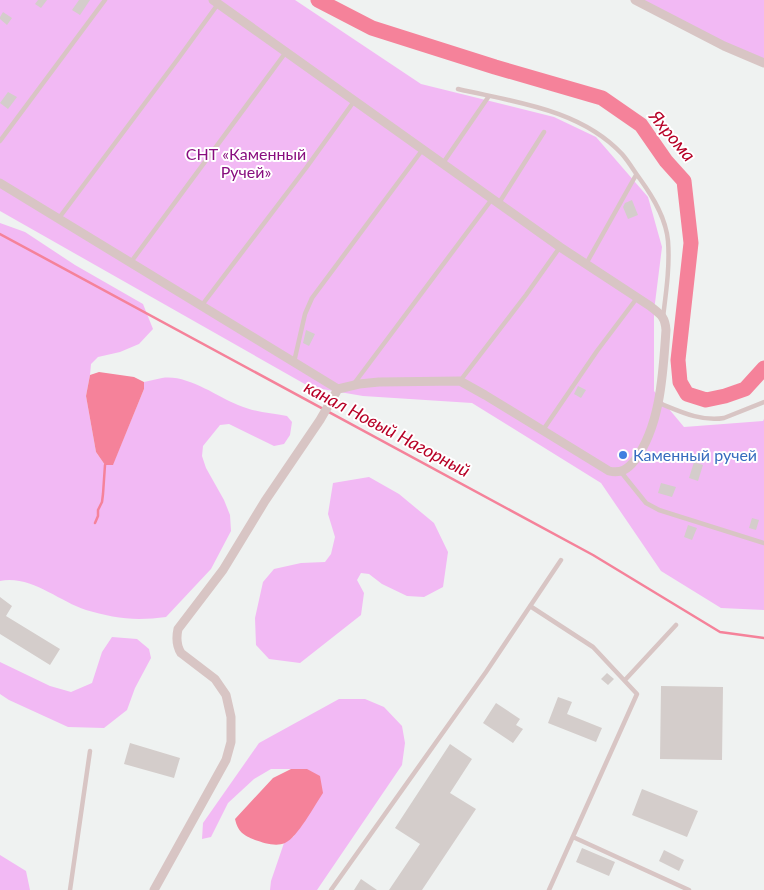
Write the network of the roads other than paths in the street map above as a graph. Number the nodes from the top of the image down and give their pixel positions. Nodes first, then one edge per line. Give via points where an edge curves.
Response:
1 (105, 0) edge
2 (636, 0) edge
3 (215, 2) edge
4 (286, 52) junction
5 (764, 63) edge
6 (458, 89) dead end
7 (488, 96) junction
8 (355, 100) junction
9 (544, 132) dead end
10 (0, 142) edge
11 (424, 149) junction
12 (442, 163) junction
13 (636, 175) junction
14 (0, 183) edge
15 (495, 201) junction
16 (59, 218) junction
17 (560, 247) junction
18 (131, 262) junction
19 (586, 264) junction
20 (637, 298) junction
21 (202, 306) junction
22 (663, 317) junction
23 (294, 362) junction
24 (460, 381) junction
25 (352, 386) junction
26 (338, 389) junction
27 (764, 402) edge
28 (658, 403) junction
29 (543, 430) junction
30 (621, 472) junction
31 (764, 543) edge
32 (561, 560) dead end
33 (530, 606) junction
34 (676, 625) dead end
35 (625, 680) junction
36 (90, 751) dead end
37 (572, 837) junction
38 (70, 890) edge
39 (154, 890) edge
40 (331, 890) edge
41 (549, 890) edge
42 (689, 890) edge

1 - 10 lane
2 - 5 street
3 - 4 street
3 - 16 lane via 178,59
4 - 8 street
4 - 18 lane
6 - 7 lane
7 - 12 lane
7 - 13 lane via 575,120 623,155
8 - 11 street
8 - 21 lane
9 - 15 lane
11 - 12 street
11 - 23 lane via 312,298
12 - 15 street
13 - 19 lane
13 - 22 lane via 651,195 666,226 668,255
14 - 16 street
15 - 17 street
15 - 25 lane
16 - 18 street
17 - 19 street
17 - 24 lane
18 - 21 street
19 - 20 street
20 - 22 street
20 - 29 lane
21 - 23 street
22 - 28 street via 666,330
23 - 26 street
24 - 25 street via 379,382
24 - 29 street
25 - 26 street
26 - 39 street via 223,570 178,630 176,637 181,653 215,679 226,695 232,742 226,760
27 - 28 lane via 719,419 697,417
28 - 30 street via 642,450
29 - 30 street via 609,471
30 - 31 lane via 646,503 659,510
32 - 33 lane
33 - 35 lane via 593,647
33 - 40 lane
34 - 35 lane
35 - 37 lane via 637,694
36 - 38 lane
37 - 41 lane
37 - 42 lane

